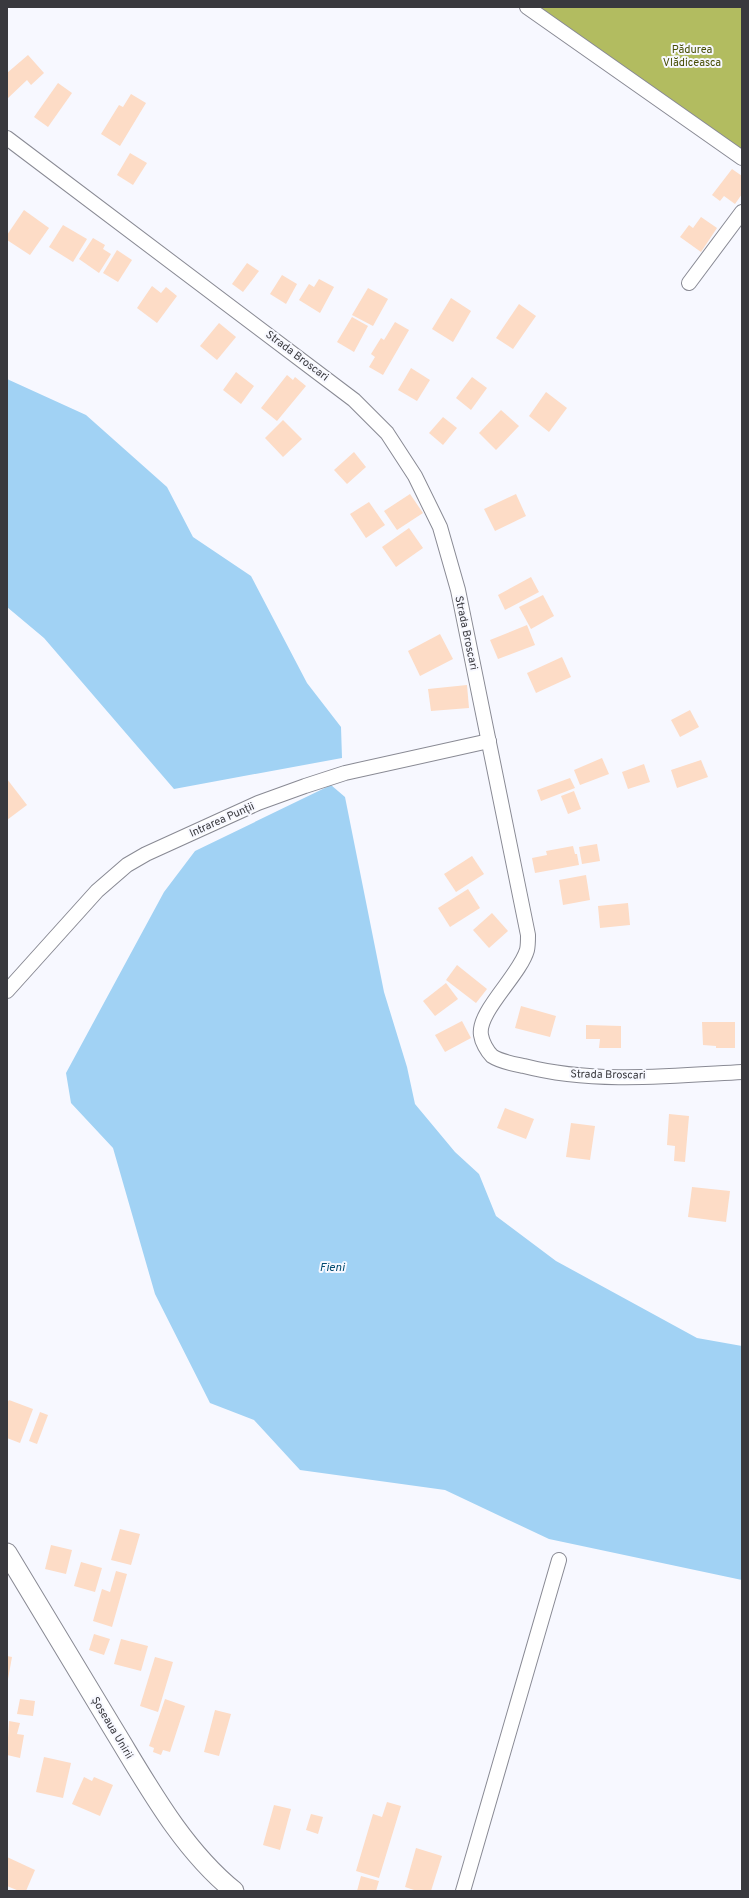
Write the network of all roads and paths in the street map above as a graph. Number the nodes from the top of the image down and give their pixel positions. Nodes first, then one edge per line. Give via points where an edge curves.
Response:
1 (527, 7) edge
2 (7, 138) edge
3 (742, 158) edge
4 (742, 212) edge
5 (689, 283) dead end
6 (489, 741) junction
7 (7, 990) edge
8 (742, 1072) edge
9 (7, 1552) edge
10 (559, 1560) dead end
11 (234, 1891) edge
12 (463, 1891) edge

1 - 3 street
2 - 6 street, Strada Broscari via 322,375 354,400 387,433 415,476 440,527 458,590
4 - 5 street
6 - 7 street, Intrarea Punții via 345,773 305,786 146,854 127,865 97,891
6 - 8 street, Strada Broscari via 528,935 527,951 519,967 491,1006 483,1022 480,1034 484,1045 492,1055 506,1062 574,1076 676,1076
9 - 11 main road, Șoseaua Unirii via 147,1786 199,1857
10 - 12 street

